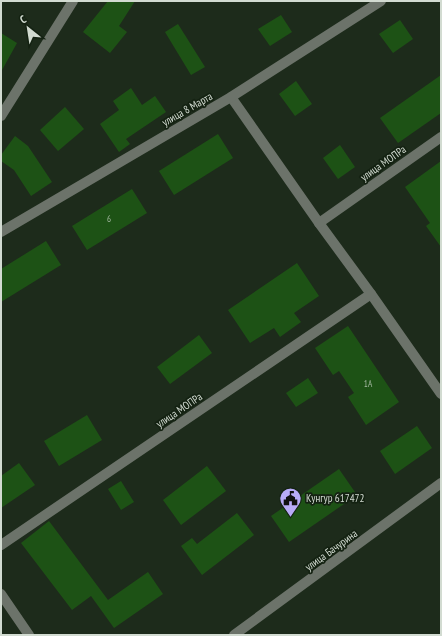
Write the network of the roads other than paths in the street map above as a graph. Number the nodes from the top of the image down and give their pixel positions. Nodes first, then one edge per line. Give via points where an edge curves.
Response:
1 (73, 1) edge
2 (381, 1) edge
3 (231, 97) junction
4 (1, 116) edge
5 (441, 137) edge
6 (319, 223) junction
7 (1, 232) edge
8 (371, 294) junction
9 (441, 394) edge
10 (441, 484) edge
11 (1, 546) edge
12 (1, 594) edge
13 (29, 635) edge
14 (234, 635) edge

1 - 4 street
2 - 3 street, улица 8 Марта
3 - 6 street
3 - 7 street, улица 8 Марта
5 - 6 street, улица МОПРа
6 - 8 street
8 - 9 street
8 - 11 street, улица МОПРа
10 - 14 street, улица Бачурина
12 - 13 street

